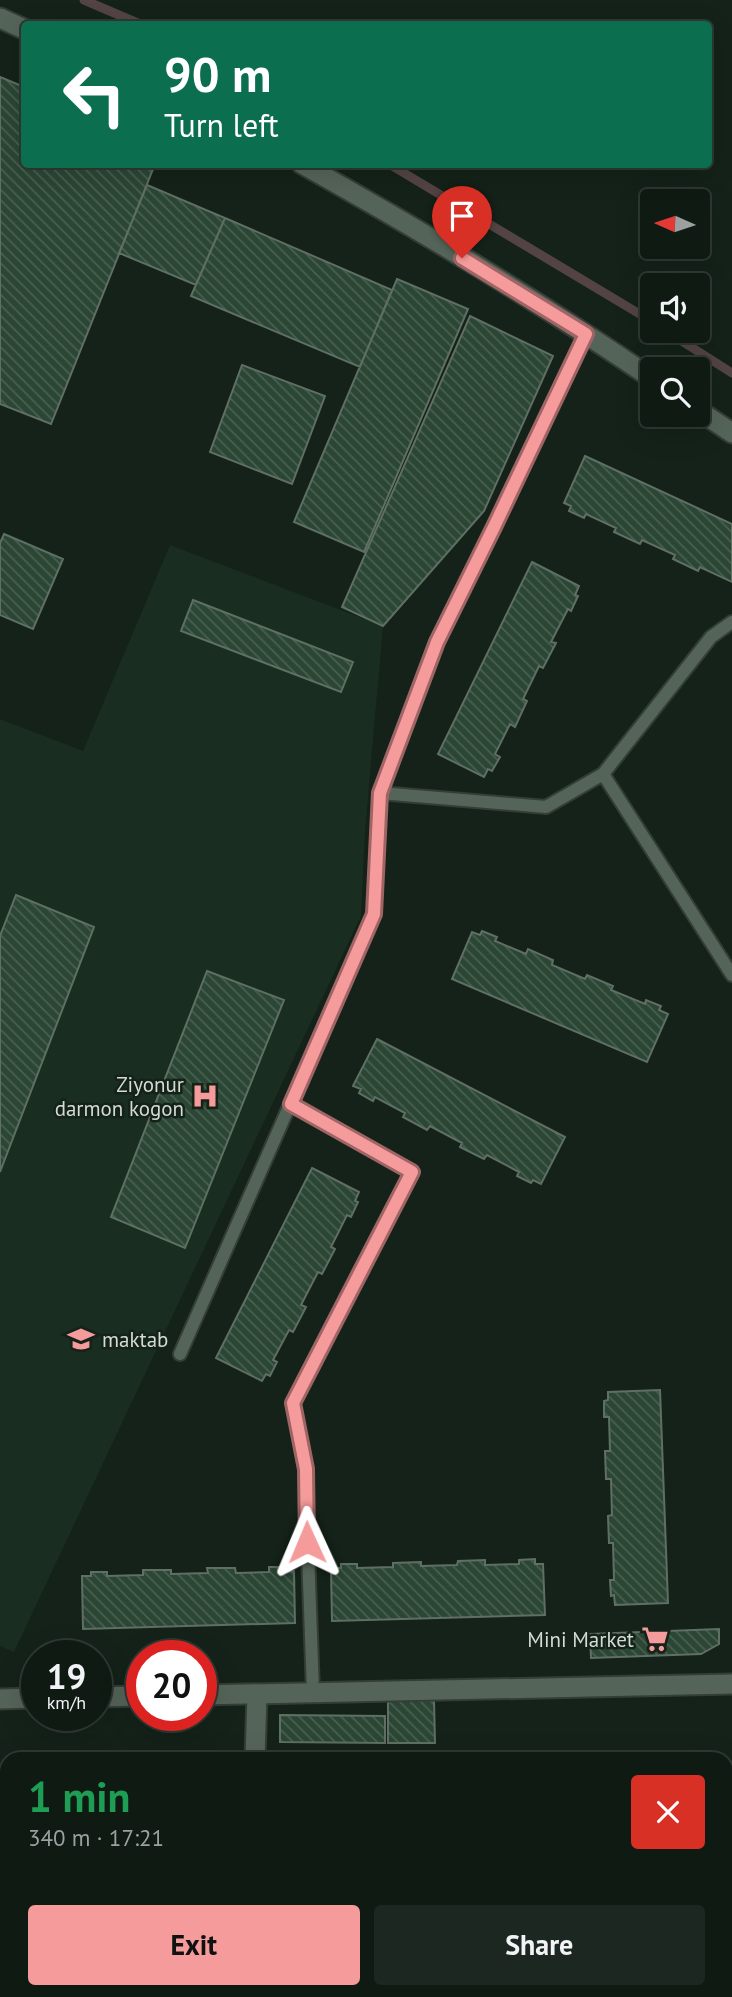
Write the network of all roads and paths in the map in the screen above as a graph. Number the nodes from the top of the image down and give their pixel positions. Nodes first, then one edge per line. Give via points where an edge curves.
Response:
1 (0, 18) edge
2 (21, 28) edge
3 (309, 168) edge
4 (586, 334) junction
5 (640, 370) edge
6 (710, 418) edge
7 (732, 433) edge
8 (732, 622) edge
9 (603, 775) junction
10 (380, 793) junction
11 (732, 975) edge
12 (291, 1104) junction
13 (180, 1354) dead end
14 (732, 1684) edge
15 (313, 1692) junction
16 (257, 1694) junction
17 (217, 1695) edge
18 (21, 1698) edge
19 (0, 1699) edge
20 (255, 1752) edge

1 - 2 street
3 - 4 street
4 - 5 street
4 - 10 lane via 437,642
6 - 7 street
8 - 9 lane via 711,637
9 - 10 lane via 546,807
9 - 11 lane
10 - 12 lane via 374,914
12 - 13 lane
12 - 15 lane via 412,1172 293,1403 306,1469
14 - 15 street
15 - 16 street
16 - 17 street
16 - 20 street
18 - 19 street

